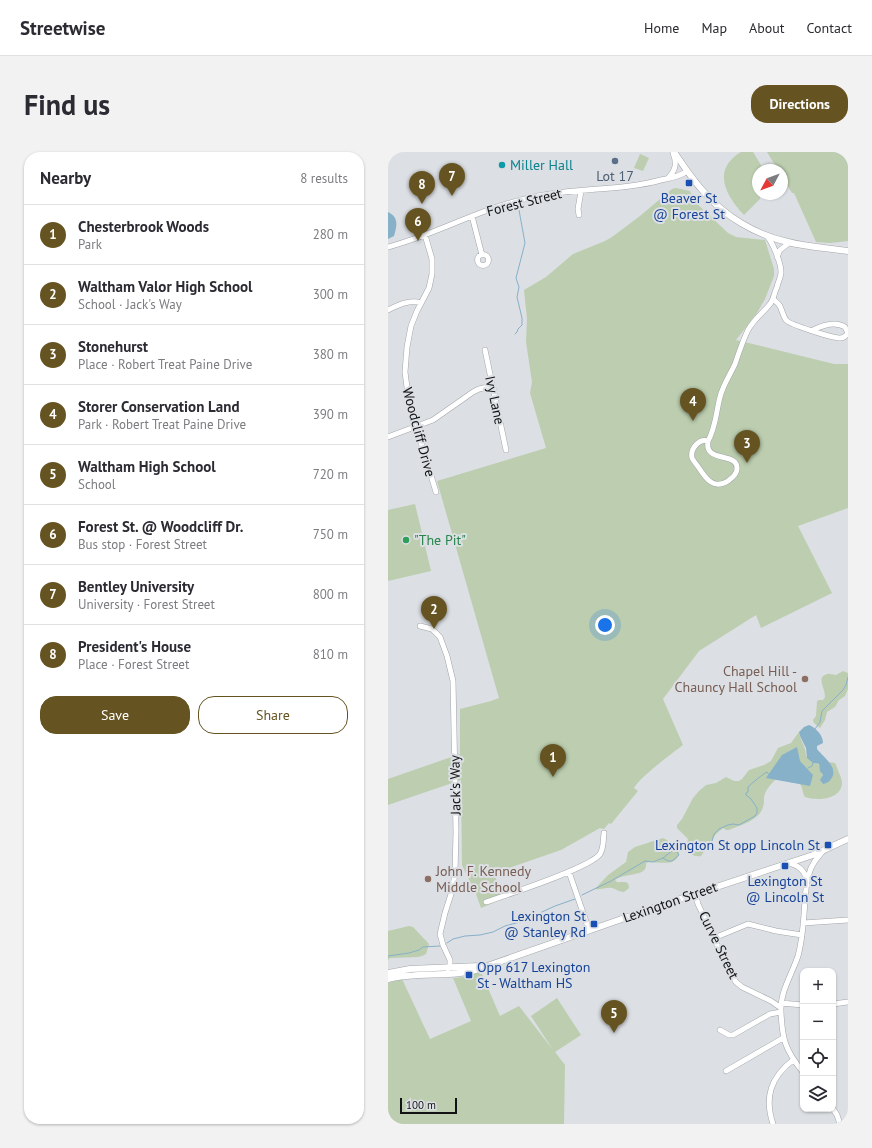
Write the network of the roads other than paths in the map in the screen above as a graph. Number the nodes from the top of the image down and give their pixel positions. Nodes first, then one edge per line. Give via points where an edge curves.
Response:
1 (673, 152) edge
2 (687, 171) junction
3 (667, 179) junction
4 (581, 191) junction
5 (579, 215) dead end
6 (472, 216) junction
7 (425, 235) junction
8 (767, 236) junction
9 (789, 243) junction
10 (388, 247) edge
11 (848, 251) edge
12 (482, 255) dead end
13 (777, 257) junction
14 (773, 299) junction
15 (421, 303) junction
16 (388, 310) edge
17 (813, 330) junction
18 (484, 350) dead end
19 (492, 386) junction
20 (416, 427) junction
21 (388, 437) edge
22 (708, 441) junction
23 (506, 450) dead end
24 (436, 492) dead end
25 (420, 626) dead end
26 (604, 833) dead end
27 (848, 839) edge
28 (824, 850) junction
29 (788, 863) junction
30 (569, 872) junction
31 (807, 879) junction
32 (695, 893) junction
33 (486, 902) dead end
34 (848, 920) edge
35 (803, 924) junction
36 (590, 930) junction
37 (802, 935) junction
38 (714, 938) junction
39 (448, 956) junction
40 (491, 964) junction
41 (458, 968) junction
42 (447, 971) junction
43 (388, 973) edge
44 (388, 979) edge
45 (782, 997) junction
46 (771, 1001) junction
47 (848, 1002) edge
48 (836, 1004) edge
49 (800, 1005) edge
50 (781, 1008) junction
51 (720, 1030) dead end
52 (783, 1038) junction
53 (793, 1060) junction
54 (800, 1068) edge
55 (726, 1071) dead end
56 (835, 1112) edge
57 (773, 1124) edge
58 (840, 1124) edge

1 - 2 main road
1 - 3 street via 675,168
2 - 3 street, Forest Street
2 - 8 main road via 714,203 736,220
3 - 4 street, Forest Street via 638,186
4 - 5 street
4 - 6 street, Forest Street via 538,196
6 - 7 street, Forest Street
6 - 12 street
7 - 10 street, Forest Street
7 - 15 street, Woodcliff Drive via 431,255 432,271 429,288
8 - 9 main road
8 - 13 street
9 - 11 main road
9 - 13 street via 780,250
13 - 14 street via 781,272
14 - 17 street via 780,306 787,321
14 - 22 street via 748,329 722,389 714,427
15 - 16 street via 408,303
15 - 20 street, Woodcliff Drive via 409,334 405,364 407,393
17 - 17 street via 838,324 845,327 848,333 840,338
18 - 19 street, Ivy Lane
19 - 20 street via 473,392 439,416
19 - 23 street, Ivy Lane
20 - 21 street
20 - 24 street, Woodcliff Drive
22 - 22 street via 700,440 697,443 692,458 707,480 721,484 727,482 737,471 736,464 728,458 713,455 708,448
25 - 39 street, Jack's Way via 432,629 440,637 453,681 455,874 440,934
26 - 30 street via 603,849 599,856
27 - 28 main road, Lexington Street
28 - 29 main road, Lexington Street
28 - 31 street
29 - 31 street via 798,866
29 - 32 main road, Lexington Street
30 - 33 street
30 - 36 street
31 - 35 street
32 - 36 main road, Lexington Street
32 - 38 street, Curve Street
34 - 35 street
35 - 37 street
36 - 40 main road, Lexington Street
37 - 38 street via 748,924
37 - 45 street via 798,956
38 - 46 street, Curve Street via 736,982
39 - 41 street, Jack's Way
39 - 42 street, Jack's Way via 450,965
40 - 41 main road, Lexington Street
40 - 42 main road, Lexington Street via 464,973
41 - 42 main road, Lexington Street
42 - 43 main road, Lexington Street via 410,969
42 - 44 main road, Lexington Street
45 - 46 street
45 - 50 street
46 - 50 street, Curve Street
47 - 48 street
49 - 50 street
50 - 51 street via 733,1035
50 - 52 street
52 - 53 street
52 - 55 street
53 - 54 street
53 - 57 street via 774,1080 769,1106
56 - 58 street

